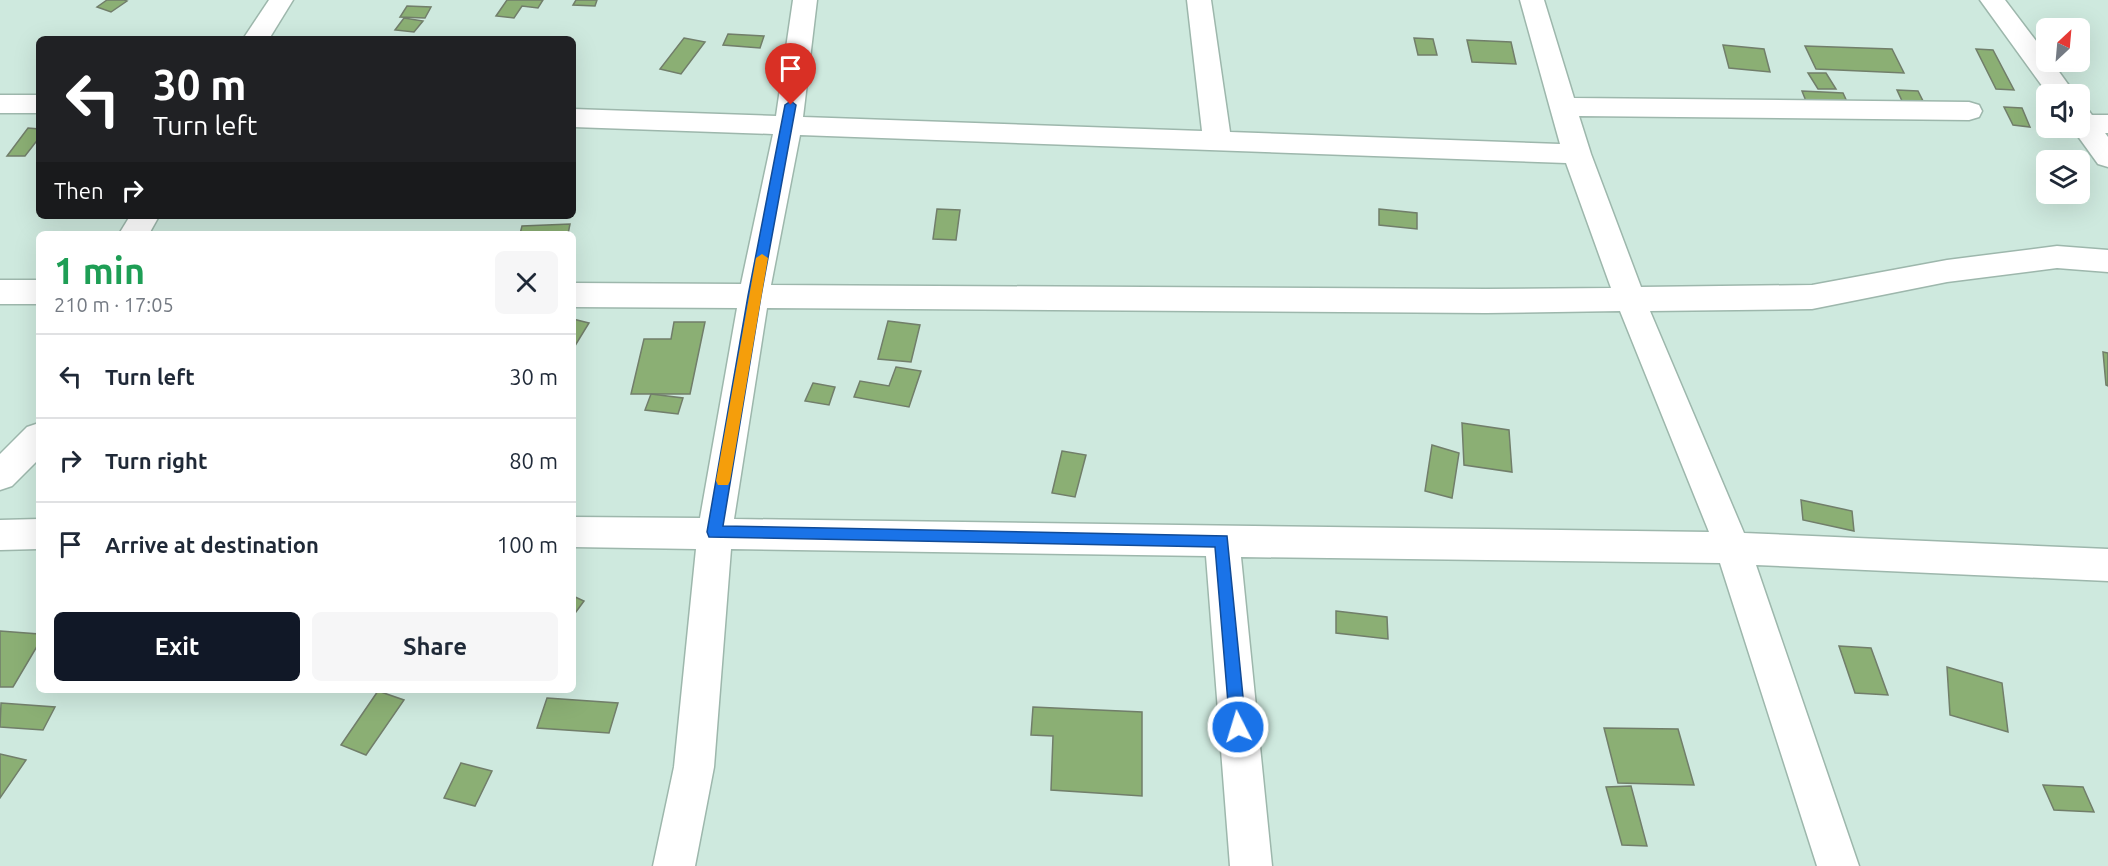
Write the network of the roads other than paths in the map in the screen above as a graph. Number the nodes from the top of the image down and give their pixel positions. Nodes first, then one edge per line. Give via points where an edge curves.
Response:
1 (280, 0) edge
2 (805, 0) edge
3 (1199, 0) edge
4 (1532, 0) edge
5 (1992, 0) edge
6 (258, 36) edge
7 (2055, 84) edge
8 (0, 104) edge
9 (36, 104) edge
10 (1564, 107) junction
11 (1969, 111) dead end
12 (576, 118) edge
13 (2090, 122) edge
14 (788, 126) junction
15 (1217, 141) junction
16 (1577, 154) junction
17 (2108, 157) edge
18 (2108, 261) edge
19 (0, 292) edge
20 (36, 292) edge
21 (576, 295) edge
22 (754, 296) junction
23 (1630, 299) junction
24 (36, 440) edge
25 (0, 476) edge
26 (576, 532) edge
27 (714, 532) junction
28 (36, 534) edge
29 (0, 535) edge
30 (1222, 541) junction
31 (1733, 548) junction
32 (2108, 564) edge
33 (674, 866) edge
34 (1251, 866) edge
35 (1838, 866) edge

1 - 6 street
2 - 14 street
3 - 15 street
4 - 10 street
5 - 7 street
8 - 9 street
10 - 11 street
10 - 16 street
12 - 14 street
13 - 17 street
14 - 15 street
14 - 22 street
15 - 16 street
16 - 23 street
18 - 23 street via 2057,257 1947,271 1812,297
19 - 20 street
21 - 22 street
22 - 23 street
22 - 27 street
23 - 31 street
24 - 25 street
26 - 27 street
27 - 30 street
27 - 33 street via 694,767
28 - 29 street
30 - 31 street
30 - 34 street
31 - 32 street
31 - 35 street

